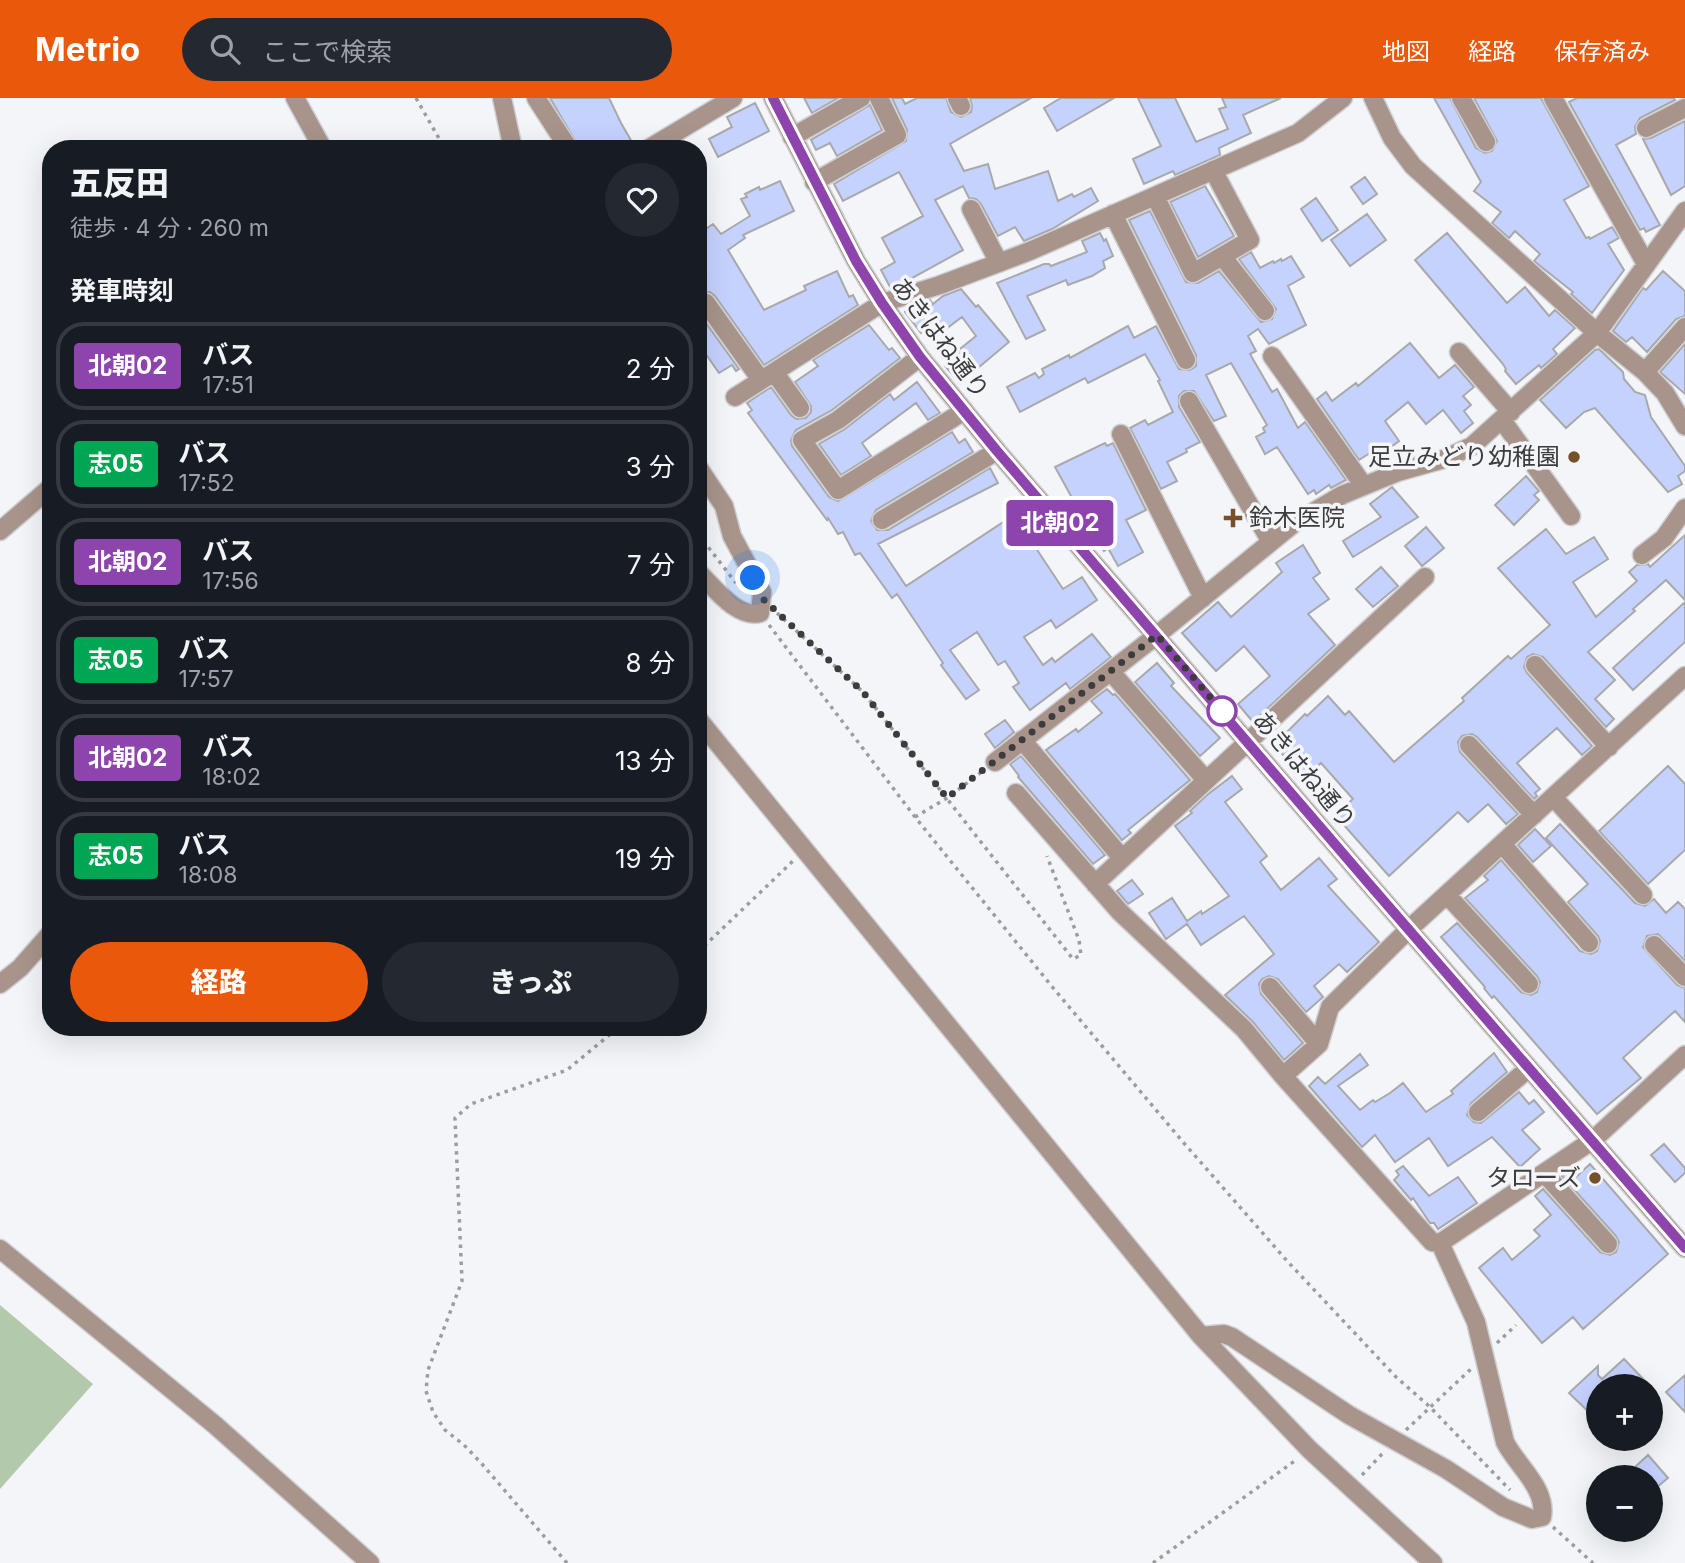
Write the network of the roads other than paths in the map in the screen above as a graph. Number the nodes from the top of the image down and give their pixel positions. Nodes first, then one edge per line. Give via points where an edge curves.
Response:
1 (295, 98) edge
2 (502, 98) edge
3 (536, 98) edge
4 (733, 98) edge
5 (773, 98) edge
6 (861, 98) edge
7 (879, 98) edge
8 (1343, 98) edge
9 (1373, 98) edge
10 (1461, 98) edge
11 (1553, 98) edge
12 (1685, 108) edge
13 (1646, 128) dead end
14 (792, 136) junction
15 (318, 140) edge
16 (511, 140) edge
17 (563, 140) edge
18 (663, 140) edge
19 (1486, 142) dead end
20 (1213, 170) junction
21 (814, 182) junction
22 (1155, 196) junction
23 (971, 209) dead end
24 (1685, 211) edge
25 (1113, 214) junction
26 (1679, 235) edge
27 (1222, 256) junction
28 (999, 263) junction
29 (1646, 264) junction
30 (882, 303) junction
31 (707, 304) edge
32 (1265, 311) dead end
33 (1685, 327) edge
34 (1597, 333) junction
35 (1459, 352) dead end
36 (1272, 356) dead end
37 (920, 357) junction
38 (1186, 360) dead end
39 (1645, 372) junction
40 (767, 376) junction
41 (735, 397) dead end
42 (1189, 401) dead end
43 (800, 408) dead end
44 (964, 411) junction
45 (1506, 416) junction
46 (1684, 423) edge
47 (1121, 434) dead end
48 (997, 451) junction
49 (707, 480) edge
50 (1364, 486) junction
51 (42, 495) edge
52 (1685, 508) edge
53 (1571, 516) dead end
54 (881, 520) dead end
55 (0, 531) edge
56 (1271, 542) junction
57 (1642, 555) dead end
58 (1425, 577) dead end
59 (707, 580) edge
60 (1203, 598) junction
61 (1157, 635) junction
62 (1535, 665) dead end
63 (1111, 672) junction
64 (1685, 676) edge
65 (707, 730) edge
66 (1022, 740) junction
67 (1247, 740) junction
68 (1469, 745) dead end
69 (1609, 747) junction
70 (995, 762) road end
71 (1205, 779) junction
72 (1016, 793) dead end
73 (1553, 797) junction
74 (1534, 815) junction
75 (1502, 844) junction
76 (1122, 858) junction
77 (1094, 884) junction
78 (1447, 895) junction
79 (1643, 895) dead end
80 (1409, 929) junction
81 (42, 943) edge
82 (1589, 943) dead end
83 (1654, 945) dead end
84 (1685, 977) edge
85 (0, 984) edge
86 (1529, 984) dead end
87 (1270, 986) dead end
88 (1319, 1044) junction
89 (1685, 1055) edge
90 (1529, 1068) junction
91 (1283, 1076) junction
92 (1478, 1112) dead end
93 (1593, 1140) junction
94 (1544, 1173) junction
95 (1440, 1243) junction
96 (1608, 1244) dead end
97 (1685, 1248) edge
98 (0, 1249) edge
99 (1200, 1336) junction
100 (370, 1563) edge
101 (1433, 1563) edge

1 - 15 street
2 - 16 street
3 - 17 street
4 - 18 street
5 - 14 street, あきはね通り
6 - 14 street
7 - 21 street via 897,135
8 - 20 street via 1298,133
9 - 34 street via 1412,166
10 - 19 street
11 - 29 street
12 - 13 street
14 - 21 street, あきはね通り
20 - 22 street
20 - 27 street via 1251,240
21 - 30 street, あきはね通り
22 - 25 street
22 - 27 street via 1193,273
23 - 28 street
24 - 26 street
25 - 28 street
25 - 38 street
26 - 29 street
27 - 32 street
28 - 30 street
29 - 34 street
30 - 37 street, あきはね通り
30 - 40 street
31 - 40 street
33 - 39 street
34 - 39 street
34 - 45 street
35 - 45 street
36 - 50 street
37 - 44 street, あきはね通り
37 - 44 street via 838,420 802,440 838,490
39 - 46 street
40 - 41 street
40 - 43 street
42 - 56 street
44 - 48 street, あきはね通り
45 - 50 street via 1459,453
45 - 53 street
47 - 60 street
48 - 54 street
48 - 61 street, あきはね通り
49 - 59 street via 724,506 732,536 762,592 762,606 752,615 739,610
50 - 56 street via 1293,524
51 - 55 street
52 - 57 street via 1664,538
56 - 60 street
58 - 67 street
60 - 61 street
61 - 63 street
61 - 67 street, あきはね通り
62 - 69 street
63 - 66 street
63 - 71 street
64 - 69 street
65 - 99 street
66 - 70 street
66 - 76 street
67 - 71 street
67 - 80 street, あきはね通り
68 - 74 street
69 - 73 street
71 - 76 street
72 - 77 street
73 - 74 street
73 - 79 street
74 - 75 street
75 - 78 street
75 - 82 street
76 - 77 street
77 - 91 street via 1244,1029
78 - 80 street
78 - 86 street
80 - 88 street via 1329,1007
80 - 90 street, あきはね通り
81 - 85 street
83 - 84 street
87 - 88 street
88 - 91 street
89 - 93 street
90 - 92 street
90 - 93 street, あきはね通り
91 - 95 street via 1432,1242
93 - 94 street
93 - 97 street, あきはね通り
94 - 95 street
94 - 96 street
95 - 99 street via 1476,1322 1505,1441 1540,1494 1542,1517 1518,1515 1349,1415 1232,1337
98 - 100 street via 215,1425
99 - 101 street via 1310,1450

